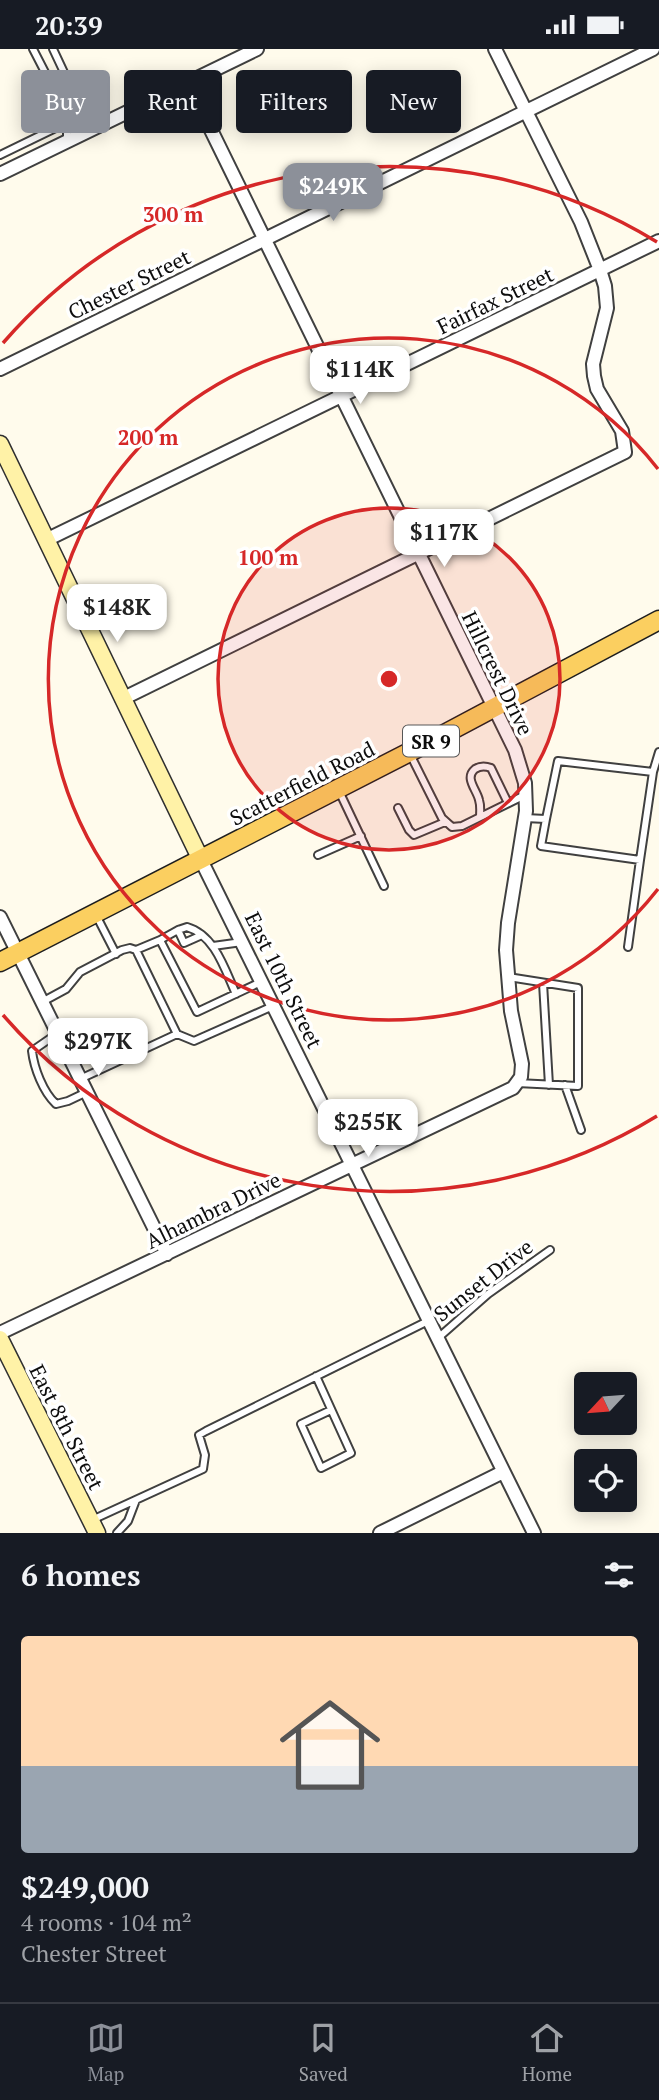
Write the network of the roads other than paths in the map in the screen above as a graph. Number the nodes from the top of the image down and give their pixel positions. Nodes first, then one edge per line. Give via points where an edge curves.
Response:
1 (33, 49) edge
2 (52, 49) edge
3 (257, 49) edge
4 (495, 49) edge
5 (653, 49) edge
6 (44, 70) edge
7 (62, 70) edge
8 (214, 70) edge
9 (526, 110) junction
10 (45, 133) edge
11 (67, 133) edge
12 (83, 133) edge
13 (213, 133) edge
14 (67, 141) junction
15 (0, 155) edge
16 (0, 174) edge
17 (264, 238) junction
18 (659, 241) edge
19 (600, 270) junction
20 (0, 369) edge
21 (341, 396) junction
22 (0, 445) edge
23 (46, 540) junction
24 (418, 554) junction
25 (659, 620) edge
26 (122, 698) junction
27 (494, 708) junction
28 (659, 752) edge
29 (410, 753) junction
30 (653, 772) junction
31 (339, 789) junction
32 (526, 795) junction
33 (508, 803) junction
34 (398, 808) dead end
35 (480, 817) junction
36 (526, 818) junction
37 (546, 819) junction
38 (445, 822) junction
39 (361, 836) junction
40 (318, 855) dead end
41 (201, 860) junction
42 (640, 860) junction
43 (384, 885) dead end
44 (96, 914) junction
45 (0, 917) edge
46 (178, 930) junction
47 (202, 935) junction
48 (160, 940) junction
49 (242, 942) junction
50 (214, 946) junction
51 (628, 947) dead end
52 (136, 950) junction
53 (18, 954) junction
54 (116, 954) junction
55 (0, 963) edge
56 (508, 977) junction
57 (261, 982) junction
58 (542, 983) junction
59 (236, 994) junction
60 (42, 1002) junction
61 (273, 1006) junction
62 (58, 1033) junction
63 (177, 1034) junction
64 (80, 1079) junction
65 (517, 1083) junction
66 (549, 1085) junction
67 (565, 1086) junction
68 (87, 1092) junction
69 (582, 1130) dead end
70 (352, 1164) junction
71 (550, 1251) dead end
72 (167, 1254) junction
73 (430, 1320) junction
74 (0, 1333) edge
75 (438, 1338) junction
76 (0, 1339) edge
77 (316, 1376) junction
78 (331, 1409) junction
79 (503, 1472) junction
80 (136, 1500) junction
81 (93, 1527) edge
82 (117, 1533) edge
83 (380, 1533) edge
84 (534, 1533) edge

1 - 6 lane
2 - 7 lane
3 - 8 street
4 - 9 street
5 - 9 street, Chester Street
9 - 17 street, Chester Street
9 - 19 street
10 - 15 lane
11 - 14 lane
12 - 14 street
13 - 17 street, Hillcrest Drive
14 - 16 street
17 - 20 street, Chester Street
17 - 21 street, Hillcrest Drive
18 - 19 street, Fairfax Street
19 - 21 street, Fairfax Street
19 - 24 street via 607,308 594,376 622,431 625,452
21 - 23 street, Fairfax Street
21 - 24 street, Hillcrest Drive
22 - 23 street, East 10th Street
23 - 26 street, East 10th Street
24 - 26 street
24 - 27 street, Hillcrest Drive
25 - 27 main road, Scatterfield Road / SR 9
26 - 41 street, East 10th Street
27 - 29 main road, Scatterfield Road / SR 9
27 - 32 street, Hillcrest Drive via 522,767
28 - 30 lane
29 - 31 main road, Scatterfield Road / SR 9
29 - 38 lane
30 - 37 lane via 558,761
30 - 42 lane
31 - 39 lane
31 - 41 main road, Scatterfield Road / SR 9
32 - 33 lane
32 - 36 street, Hillcrest Drive
33 - 35 lane
33 - 35 lane via 491,768 476,769 471,779
34 - 38 lane via 414,835
35 - 38 lane via 457,828
36 - 37 lane
36 - 56 street, Hillcrest Drive via 508,923
37 - 42 lane via 541,846
39 - 40 lane
39 - 43 lane
41 - 44 main road, Scatterfield Road / SR 9
41 - 49 street, East 10th Street
42 - 51 lane
44 - 53 main road, Scatterfield Road / SR 9
44 - 54 lane
45 - 53 street
46 - 47 lane via 187,927
46 - 47 lane via 184,943
46 - 48 lane
47 - 50 lane
48 - 52 lane
48 - 59 lane via 197,1012
49 - 50 lane
49 - 57 street, East 10th Street
50 - 59 lane
52 - 54 lane
52 - 63 lane
53 - 55 main road, Scatterfield Road / SR 9
53 - 60 street
54 - 60 lane via 80,972 66,989
56 - 58 lane
56 - 65 street, Hillcrest Drive via 522,1064
57 - 59 lane
57 - 61 street, East 10th Street
58 - 66 lane
58 - 67 lane via 578,988 578,1086
60 - 62 street
61 - 63 lane via 194,1041
61 - 70 street, East 10th Street
62 - 64 street
62 - 68 lane via 32,1051 46,1091 56,1104
63 - 64 lane
64 - 68 street
65 - 66 lane
65 - 70 street, Alhambra Drive
66 - 67 lane
67 - 69 lane
68 - 72 street
70 - 72 street, Alhambra Drive
70 - 73 street, East 10th Street
71 - 75 lane, Sunset Drive via 488,1293
72 - 74 street, Alhambra Drive
73 - 75 street, East 10th Street
73 - 77 lane
75 - 79 street, East 10th Street
76 - 81 street, East 8th Street
77 - 78 lane
77 - 80 lane via 200,1435 203,1469
78 - 78 lane via 351,1453 321,1468 301,1424
79 - 83 street
79 - 84 street, East 10th Street
80 - 81 lane
80 - 82 lane via 128,1521

